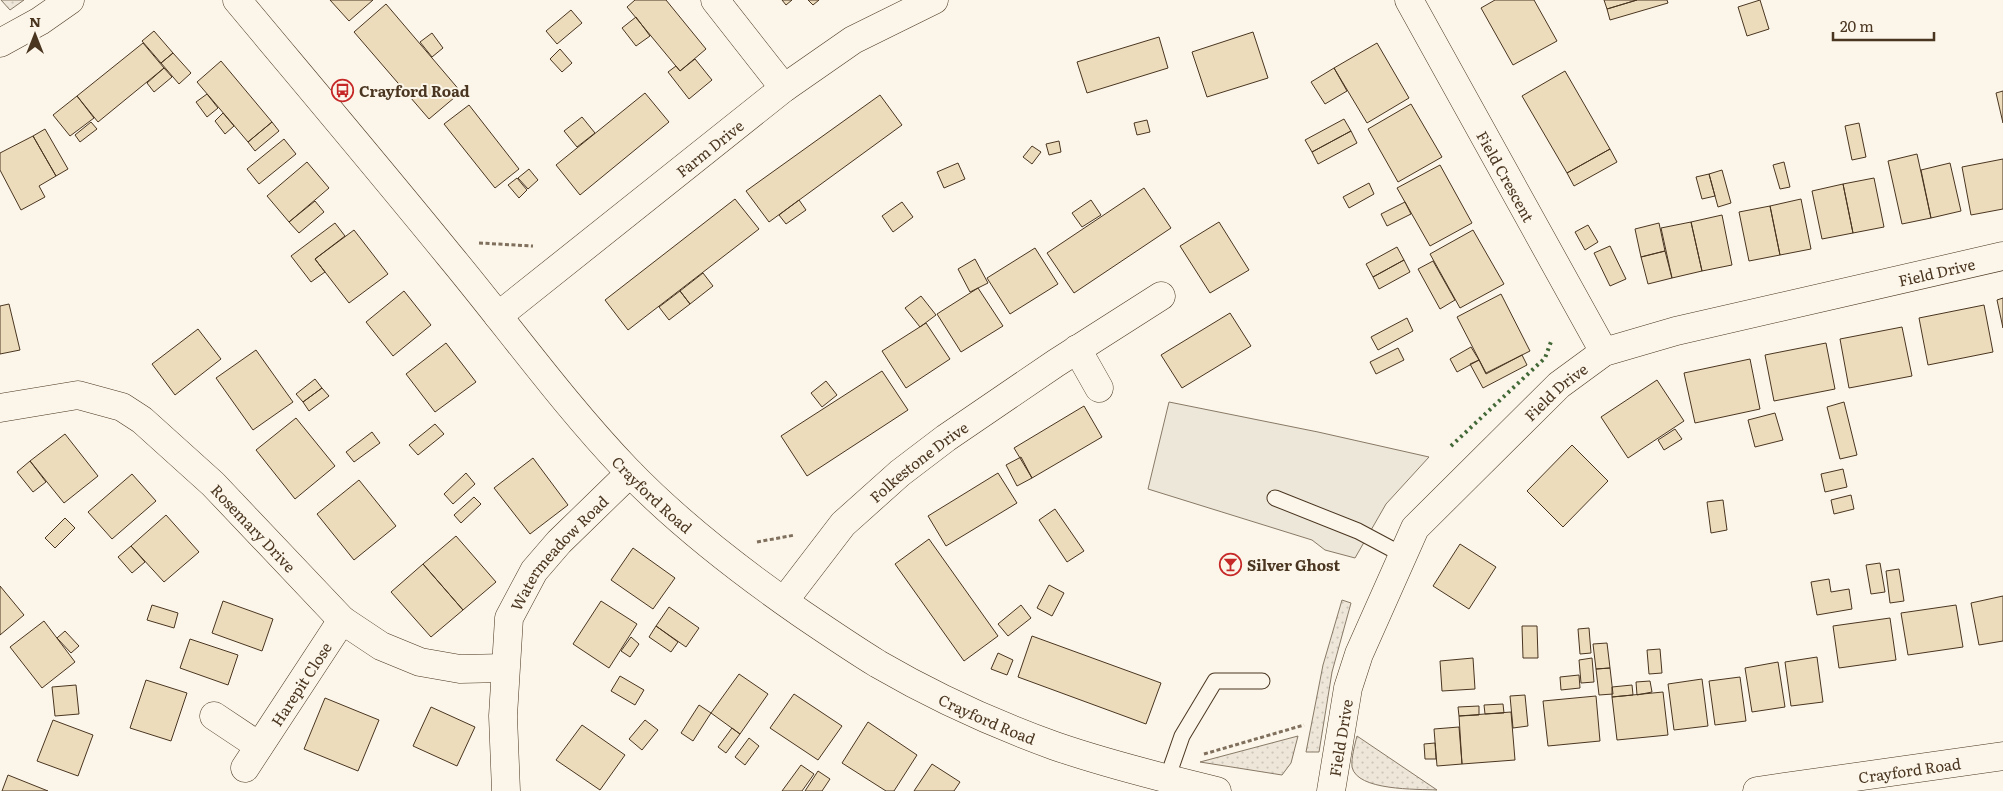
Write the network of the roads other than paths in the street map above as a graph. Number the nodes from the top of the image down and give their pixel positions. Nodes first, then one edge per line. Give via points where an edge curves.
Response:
1 (70, 0) edge
2 (237, 0) edge
3 (715, 0) edge
4 (934, 0) edge
5 (1409, 0) edge
6 (0, 43) edge
7 (784, 88) junction
8 (2003, 256) edge
9 (1160, 296) dead end
10 (498, 316) junction
11 (1077, 349) junction
12 (1604, 352) junction
13 (1100, 388) dead end
14 (0, 408) edge
15 (630, 472) junction
16 (1275, 498) dead end
17 (1403, 555) junction
18 (784, 601) junction
19 (342, 620) junction
20 (505, 668) junction
21 (1262, 681) dead end
22 (214, 716) dead end
23 (2003, 756) edge
24 (1167, 779) junction
25 (506, 791) edge
26 (1217, 791) edge
27 (1331, 791) edge
28 (1757, 791) edge

1 - 6 street
2 - 10 street, Crayford Road
3 - 7 street
4 - 7 street, Farm Drive via 853,40
5 - 12 street, Field Crescent
7 - 10 street, Farm Drive
8 - 12 street, Field Drive via 1676,331
9 - 11 street, Folkestone Drive
10 - 15 street, Crayford Road via 591,431
11 - 13 street
11 - 18 street, Folkestone Drive via 900,473 843,524
12 - 17 street, Field Drive via 1559,385 1415,528
14 - 19 street, Rosemary Drive via 78,396 122,407 142,420 213,484
15 - 18 street, Crayford Road via 695,533
15 - 20 street, Watermeadow Road via 558,542 534,571 509,618
16 - 17 lane via 1358,531
17 - 27 street, Field Drive via 1359,654 1348,688
18 - 24 street, Crayford Road via 879,664 971,711 1056,746
19 - 20 street, Rosemary Drive via 381,646 420,662 460,669
19 - 22 street, Harepit Close via 252,757
20 - 25 street, Watermeadow Road
21 - 24 lane via 1215,681 1182,736
23 - 28 street, Crayford Road
24 - 26 street, Crayford Road

